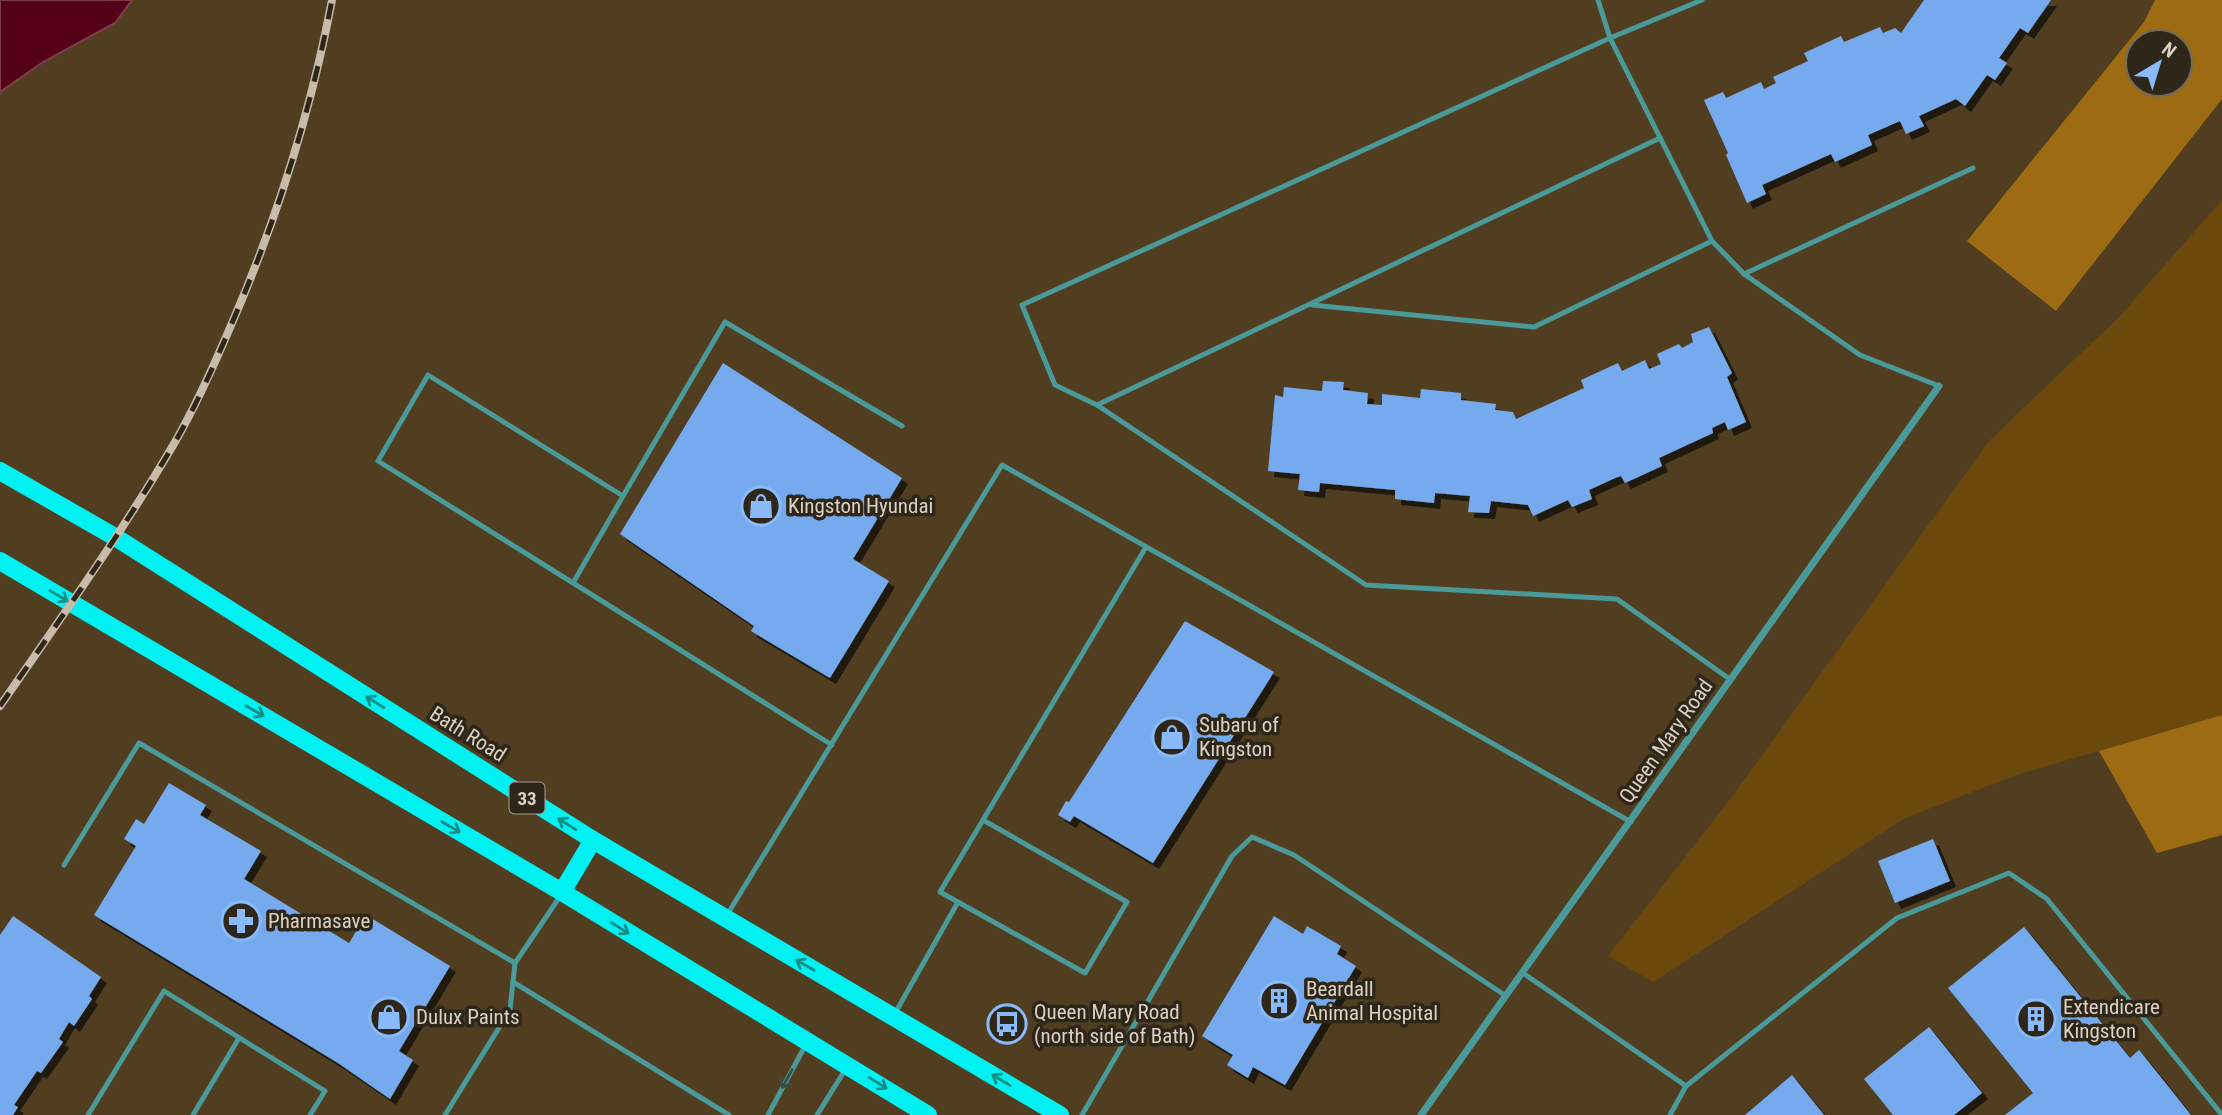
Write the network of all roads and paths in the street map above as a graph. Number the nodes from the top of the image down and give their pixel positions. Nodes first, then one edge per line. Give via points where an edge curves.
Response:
1 (1598, 0) edge
2 (1702, 0) edge
3 (1610, 38) junction
4 (1660, 138) junction
5 (1973, 168) dead end
6 (1712, 241) junction
7 (1744, 274) junction
8 (1309, 305) junction
9 (1939, 386) joint
10 (1097, 405) junction
11 (902, 426) dead end
12 (0, 471) edge
13 (623, 496) junction
14 (1146, 547) junction
15 (0, 561) edge
16 (573, 583) junction
17 (1731, 680) junction
18 (831, 745) junction
19 (983, 820) junction
20 (1631, 822) junction
21 (593, 841) junction
22 (64, 864) dead end
23 (562, 892) junction
24 (958, 902) junction
25 (725, 918) junction
26 (515, 963) junction
27 (1523, 973) junction
28 (513, 982) junction
29 (1507, 996) junction
30 (894, 1016) junction
31 (239, 1038) junction
32 (807, 1043) junction
33 (848, 1065) junction
34 (1686, 1086) junction
35 (88, 1115) edge
36 (193, 1115) edge
37 (310, 1115) edge
38 (445, 1115) edge
39 (729, 1115) edge
40 (768, 1115) edge
41 (817, 1115) edge
42 (928, 1115) edge
43 (1060, 1115) edge
44 (1082, 1115) edge
45 (1420, 1115) edge
46 (1670, 1115) edge
47 (2222, 1115) edge

1 - 3 lane
2 - 3 lane
3 - 4 lane
3 - 10 lane via 1022,305 1055,385
4 - 6 lane
4 - 8 lane
5 - 7 lane
6 - 7 lane
6 - 8 lane via 1534,327
7 - 9 lane via 1860,355
8 - 10 lane
9 - 17 street, Queen Mary Road
10 - 17 lane via 1366,585 1617,599
11 - 13 lane via 725,322
21 -> 12 main road, Bath Road / 33 via 115,537
13 - 16 lane
13 - 16 lane via 428,375 378,461
14 - 18 lane via 1003,465
14 - 19 lane
14 - 20 lane
15 -> 23 main road
16 - 18 lane
17 - 20 street, Queen Mary Road
18 - 25 lane
19 - 24 lane via 940,892
19 - 24 lane via 1126,901 1085,973
20 - 27 street, Queen Mary Road
21 - 23 main road
21 - 25 main road, Bath Road / 33
22 - 26 lane via 139,743
23 - 26 lane
23 -> 32 main road
24 - 30 lane
30 -> 25 main road, Bath Road / 33
26 - 28 lane
27 - 29 street, Queen Mary Road
27 - 34 lane
28 - 38 lane via 510,1010
28 - 39 lane
29 - 44 lane via 1294,855 1252,837 1232,856
29 - 45 street, Queen Mary Road
43 -> 30 main road, Bath Road / 33
31 - 35 lane via 164,990
31 - 36 lane
31 - 37 lane via 324,1091
32 - 33 main road
32 -> 40 lane
33 - 41 lane
33 -> 42 main road
34 - 46 lane
34 - 47 lane via 1897,918 2009,873 2047,899

